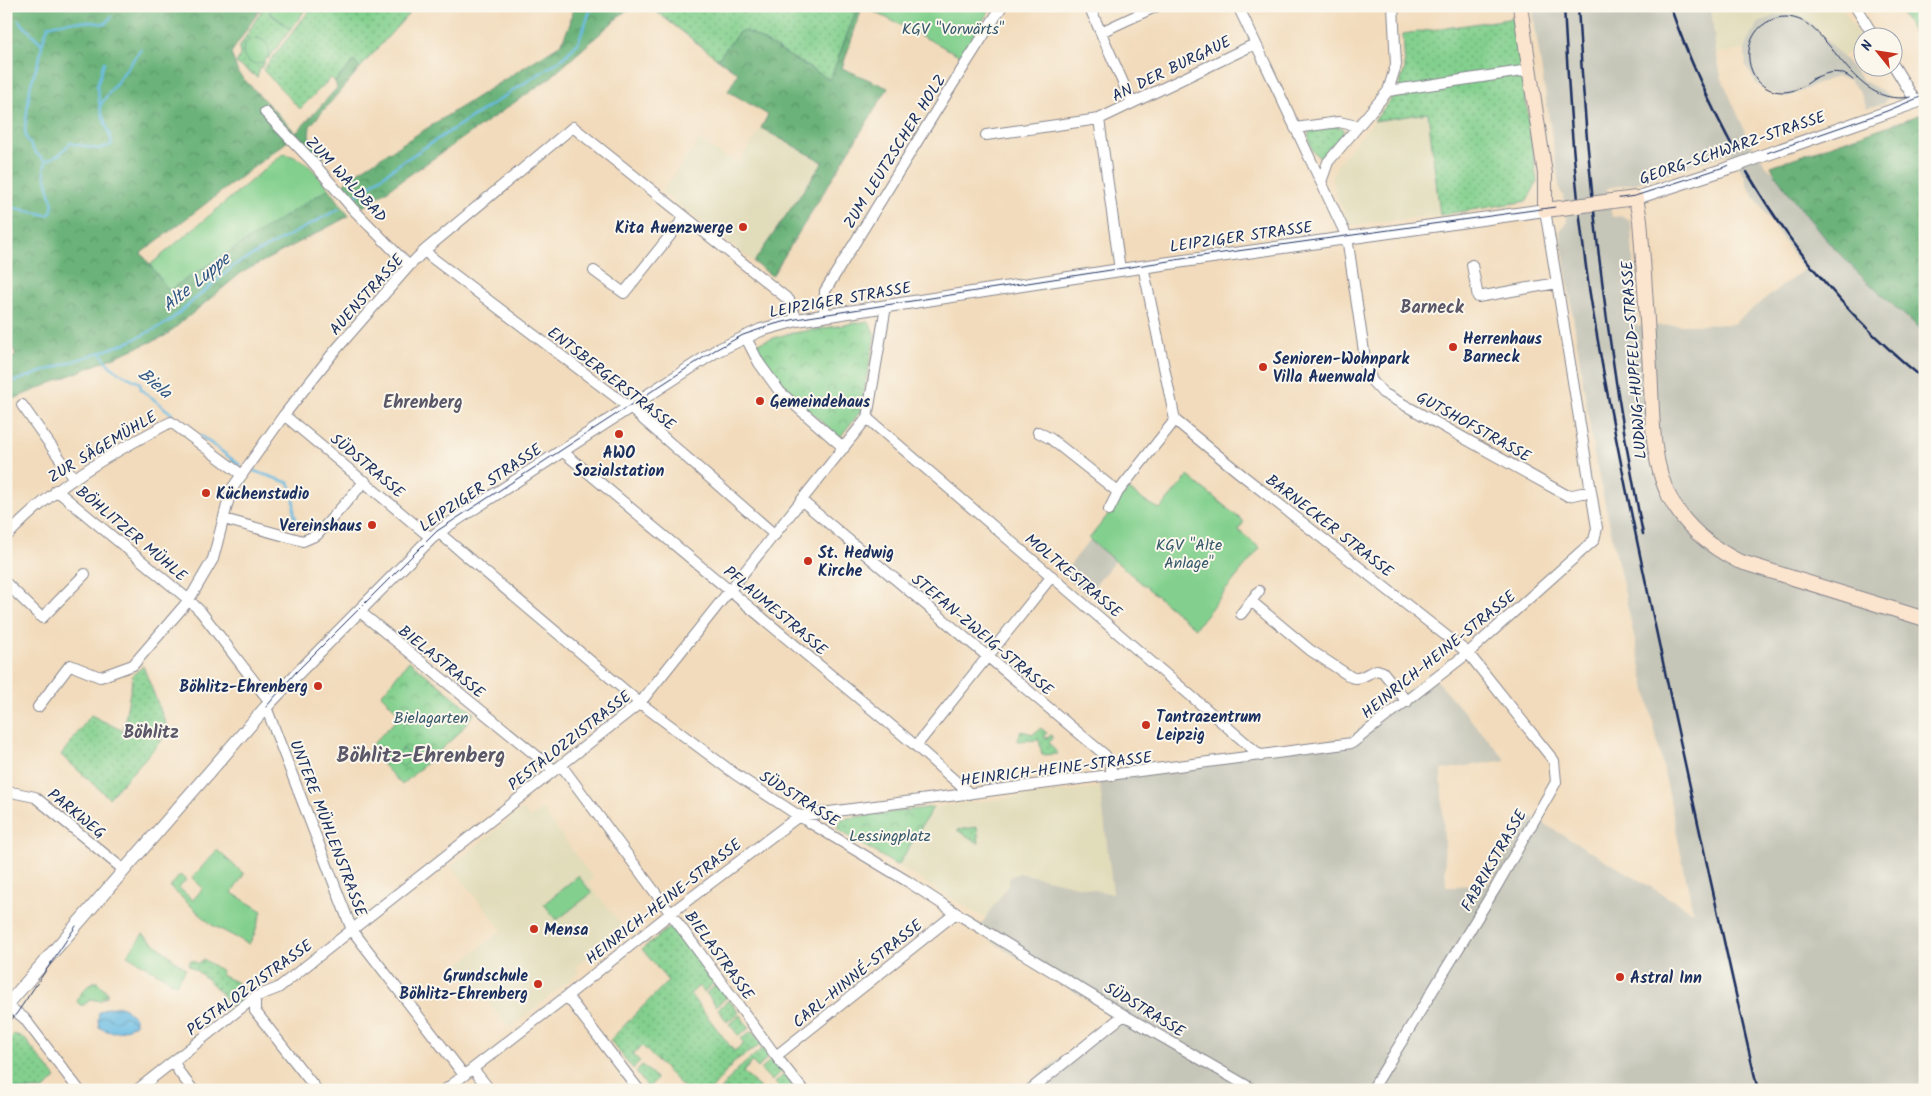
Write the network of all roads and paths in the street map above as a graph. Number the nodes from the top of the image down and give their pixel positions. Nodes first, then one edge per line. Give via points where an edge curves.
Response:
1 (1002, 6) edge
2 (1089, 6) edge
3 (1156, 6) edge
4 (1238, 6) edge
5 (1393, 6) edge
6 (1520, 6) edge
7 (1855, 6) edge
8 (1869, 28) edge
9 (1101, 32) junction
10 (1256, 44) junction
11 (1529, 70) junction
12 (1904, 78) edge
13 (1388, 91) junction
14 (1921, 100) edge
15 (1132, 103) junction
16 (265, 112) dead end
17 (1099, 119) junction
18 (1357, 126) junction
19 (1295, 128) junction
20 (986, 134) dead end
21 (1321, 182) junction
22 (1636, 198) junction
23 (1546, 210) junction
24 (686, 217) junction
25 (1347, 237) junction
26 (425, 250) junction
27 (1472, 265) dead end
28 (409, 266) junction
29 (1143, 266) junction
30 (1120, 270) junction
31 (594, 271) dead end
32 (1557, 283) junction
33 (886, 306) junction
34 (824, 316) junction
35 (797, 320) junction
36 (745, 336) junction
37 (22, 405) dead end
38 (630, 407) junction
39 (284, 415) junction
40 (868, 418) junction
41 (1175, 420) junction
42 (1038, 432) dead end
43 (844, 448) junction
44 (562, 451) junction
45 (242, 475) junction
46 (73, 478) junction
47 (365, 482) junction
48 (56, 490) junction
49 (1591, 491) junction
50 (1118, 492) junction
51 (802, 501) junction
52 (1109, 510) dead end
53 (224, 519) junction
54 (6, 520) edge
55 (14, 528) junction
56 (435, 535) junction
57 (775, 535) junction
58 (6, 537) edge
59 (85, 574) dead end
60 (1052, 576) junction
61 (6, 583) edge
62 (730, 591) junction
63 (1259, 591) dead end
64 (188, 600) junction
65 (1251, 601) junction
66 (359, 611) junction
67 (1241, 614) dead end
68 (1925, 619) edge
69 (1468, 653) junction
70 (987, 657) junction
71 (1407, 702) junction
72 (640, 703) junction
73 (268, 704) junction
74 (38, 707) dead end
75 (916, 746) junction
76 (1261, 756) junction
77 (558, 768) junction
78 (1112, 776) junction
79 (6, 788) edge
80 (970, 794) junction
81 (799, 816) junction
82 (124, 870) junction
83 (670, 912) junction
84 (956, 913) junction
85 (352, 930) junction
86 (567, 996) junction
87 (255, 997) junction
88 (7, 1005) edge
89 (1124, 1014) junction
90 (776, 1056) junction
91 (174, 1061) junction
92 (473, 1069) junction
93 (464, 1076) junction
94 (452, 1088) edge
95 (79, 1090) edge
96 (137, 1090) edge
97 (193, 1090) edge
98 (317, 1090) edge
99 (490, 1090) edge
100 (639, 1090) edge
101 (803, 1090) edge
102 (1030, 1090) edge
103 (1254, 1090) edge
104 (1372, 1090) edge

1 - 34 street, ZUM LEUTZSCHER HOLZ via 825,291
2 - 9 street
3 - 9 street
4 - 10 street, GUTSHOFSTRASSE
5 - 13 street via 1396,64
6 - 11 main road
7 - 8 street
9 - 15 street
10 - 15 street, AN DER BURGAUE
10 - 19 street, GUTSHOFSTRASSE
11 - 13 street
11 - 23 main road via 1545,174
12 - 14 street
13 - 18 street
14 - 22 street, GEORG-SCHWARZ-STRASSE, bridge
15 - 17 street, AN DER BURGAUE
16 - 28 street, ZUM WALDBAD
17 - 20 street, AN DER BURGAUE
17 - 30 street, AN DER BURGAUE
18 - 19 street via 1339,122
18 - 21 street via 1328,162
19 - 21 street, GUTSHOFSTRASSE
21 - 25 street, GUTSHOFSTRASSE
22 - 23 main road, GEORG-SCHWARZ-STRASSE, bridge
22 - 68 main road, LUDWIG-HUPFELD-STRASSE via 1655,446 1659,468 1675,506 1697,534 1738,561
23 - 25 street, LEIPZIGER STRASSE
23 - 32 street, HEINRICH-HEINE-STRASSE
24 - 26 street, AUENSTRASSE via 573,127
24 - 31 street via 624,293
24 - 35 street, AUENSTRASSE via 789,300
25 - 29 street, LEIPZIGER STRASSE
25 - 49 street, GUTSHOFSTRASSE via 1366,365 1372,381 1384,393 1568,496
26 - 28 street, AUENSTRASSE
26 - 38 street, ENTSBERGERSTRASSE
27 - 32 street via 1478,298
28 - 39 street, AUENSTRASSE
29 - 30 street, LEIPZIGER STRASSE
29 - 41 street
30 - 33 street, LEIPZIGER STRASSE
32 - 49 street, HEINRICH-HEINE-STRASSE
33 - 34 street, LEIPZIGER STRASSE
33 - 40 street, PESTALOZZISTRASSE
34 - 35 street, LEIPZIGER STRASSE
35 - 36 street, LEIPZIGER STRASSE
36 - 38 street, LEIPZIGER STRASSE
36 - 43 street via 780,392
37 - 46 street
38 - 44 street, LEIPZIGER STRASSE
38 - 57 street, ENTSBERGERSTRASSE
39 - 45 street, AUENSTRASSE
39 - 47 street, SÜDSTRASSE
40 - 43 street, PESTALOZZISTRASSE
40 - 60 street, MOLTKESTRASSE
41 - 50 street
41 - 69 street, BARNECKER STRASSE
42 - 50 street
43 - 51 street, PESTALOZZISTRASSE
44 - 56 street, LEIPZIGER STRASSE
44 - 62 street, PFLAUMESTRASSE
45 - 46 street, ZUR SÄGEMÜHLE via 171,422
45 - 53 street, AUENSTRASSE via 231,490
46 - 48 street, ZUR SÄGEMÜHLE
47 - 53 street via 317,535 303,541
47 - 56 street, SÜDSTRASSE
48 - 55 street, ZUR SÄGEMÜHLE
48 - 64 street, BÖHLITZER MÜHLE
49 - 69 street, HEINRICH-HEINE-STRASSE via 1597,528 1594,540
50 - 52 street
51 - 57 street, PESTALOZZISTRASSE
51 - 70 street, STEFAN-ZWEIG-STRASSE
53 - 64 street, AUENSTRASSE via 213,559
54 - 55 street
55 - 58 street, ZUR SÄGEMÜHLE
56 - 66 street, LEIPZIGER STRASSE
56 - 72 street, SÜDSTRASSE
57 - 62 street, PESTALOZZISTRASSE
59 - 61 street via 42,618
60 - 70 street
60 - 76 street, MOLTKESTRASSE
62 - 72 street, PESTALOZZISTRASSE
62 - 75 street, PFLAUMESTRASSE
63 - 65 street
64 - 73 street, UNTERE MÜHLENSTRASSE via 201,612
64 - 74 street, AUENSTRASSE via 132,665 100,677 70,665
65 - 67 street
65 - 71 street via 1310,650 1351,677 1356,679 1378,670 1383,672
66 - 73 street, LEIPZIGER STRASSE
66 - 77 street, BIELASTRASSE
69 - 71 street, HEINRICH-HEINE-STRASSE
69 - 104 street, FABRIKSTRASSE via 1554,761 1556,782
70 - 75 street
70 - 78 street, STEFAN-ZWEIG-STRASSE via 1106,755
71 - 76 street, HEINRICH-HEINE-STRASSE via 1352,743
72 - 77 street, PESTALOZZISTRASSE
72 - 81 street, SÜDSTRASSE via 735,774
73 - 82 street, LEIPZIGER STRASSE
73 - 85 street, UNTERE MÜHLENSTRASSE
75 - 80 street, PFLAUMESTRASSE
76 - 78 street, HEINRICH-HEINE-STRASSE
77 - 83 street, BIELASTRASSE
77 - 85 street, PESTALOZZISTRASSE
78 - 80 street, HEINRICH-HEINE-STRASSE
79 - 82 street, PARKWEG via 34,797
80 - 81 street, HEINRICH-HEINE-STRASSE
81 - 83 street, HEINRICH-HEINE-STRASSE
81 - 84 street, SÜDSTRASSE
82 - 88 street, LEIPZIGER STRASSE
83 - 86 street, HEINRICH-HEINE-STRASSE
83 - 90 street, BIELASTRASSE
84 - 89 street, SÜDSTRASSE
84 - 90 street, CARL-HINNÉ-STRASSE
85 - 87 street, PESTALOZZISTRASSE via 278,988
85 - 93 street, UNTERE MÜHLENSTRASSE
86 - 92 street, HEINRICH-HEINE-STRASSE
86 - 100 street
87 - 91 street, PESTALOZZISTRASSE
87 - 98 street via 255,1011
88 - 95 street via 24,1018
89 - 102 street
89 - 103 street, SÜDSTRASSE
90 - 101 street, BIELASTRASSE
91 - 96 street, PESTALOZZISTRASSE
91 - 97 street
92 - 93 street, HEINRICH-HEINE-STRASSE
92 - 99 street
93 - 94 street, HEINRICH-HEINE-STRASSE

